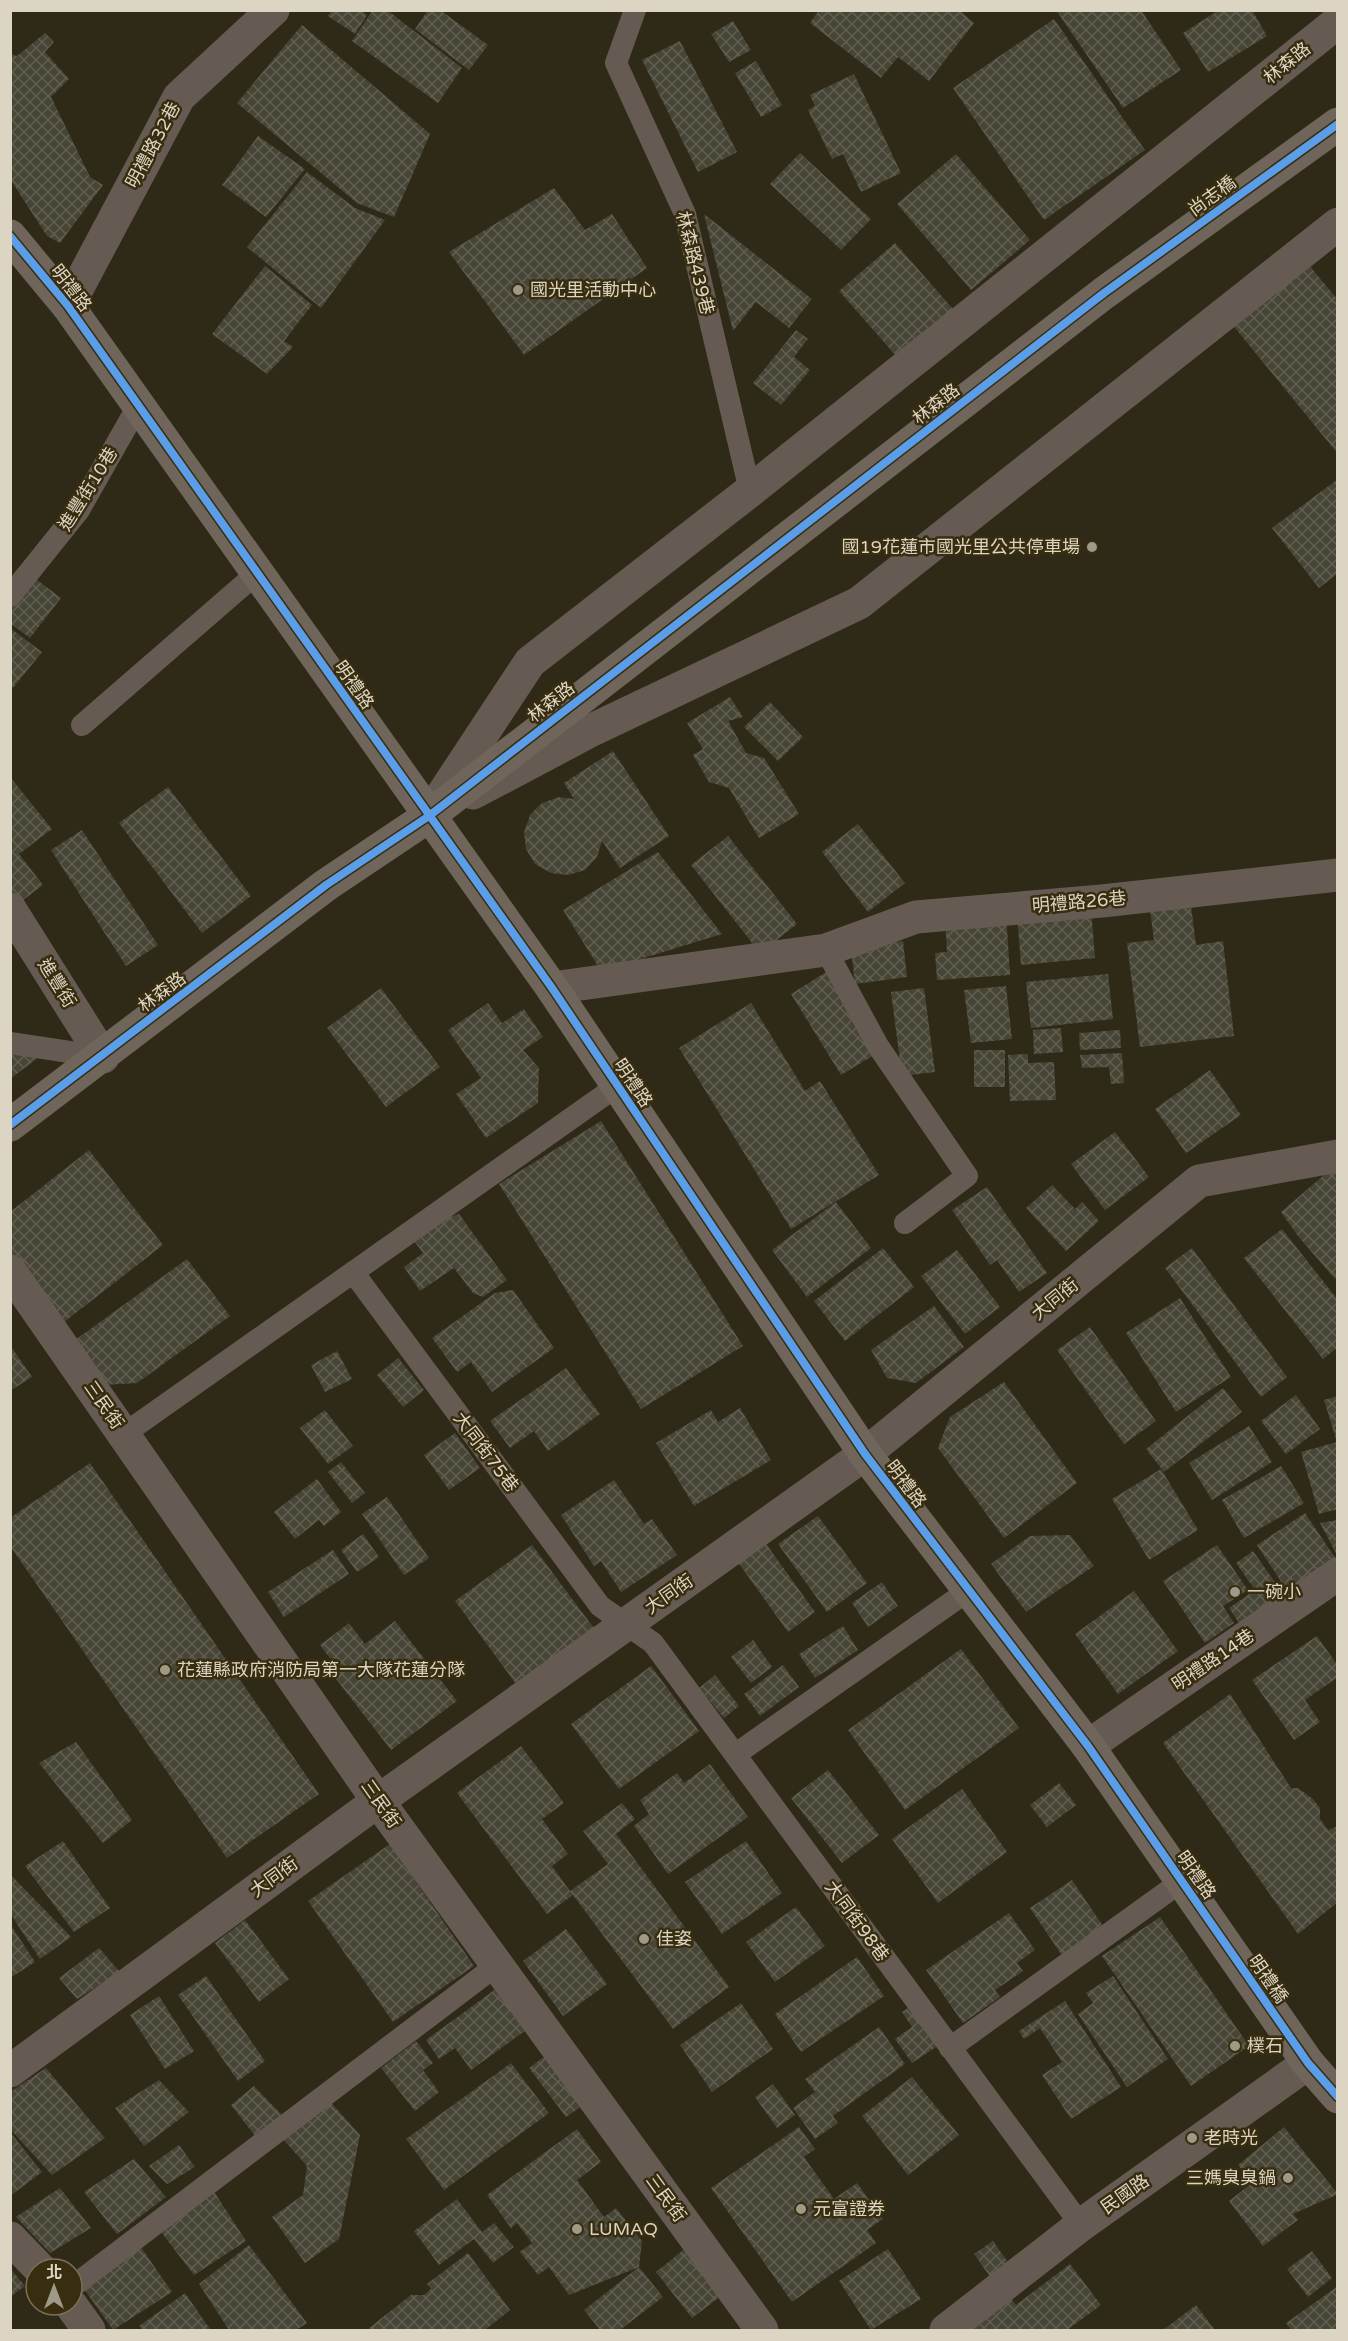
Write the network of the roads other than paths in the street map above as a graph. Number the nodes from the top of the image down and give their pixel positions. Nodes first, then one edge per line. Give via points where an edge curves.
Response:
1 (273, 10) edge
2 (634, 10) edge
3 (1334, 23) edge
4 (1338, 124) edge
5 (1338, 224) edge
6 (10, 236) edge
7 (1104, 293) joint
8 (68, 306) junction
9 (138, 406) junction
10 (750, 491) junction
11 (256, 574) junction
12 (10, 596) edge
13 (82, 725) dead end
14 (429, 816) junction
15 (1338, 875) edge
16 (10, 909) edge
17 (826, 950) junction
18 (552, 988) junction
19 (10, 1043) edge
20 (103, 1057) junction
21 (617, 1086) junction
22 (10, 1125) edge
23 (1338, 1156) edge
24 (905, 1223) dead end
25 (10, 1271) edge
26 (353, 1272) junction
27 (124, 1434) junction
28 (865, 1455) junction
29 (1338, 1574) edge
30 (969, 1590) junction
31 (626, 1624) junction
32 (1088, 1746) junction
33 (736, 1755) junction
34 (378, 1801) junction
35 (1182, 1881) junction
36 (1228, 1948) joint
37 (497, 1965) junction
38 (950, 2048) junction
39 (1308, 2063) junction
40 (10, 2071) edge
41 (1338, 2097) edge
42 (1081, 2225) junction
43 (10, 2238) edge
44 (28, 2257) edge
45 (84, 2278) edge
46 (79, 2317) edge
47 (89, 2331) edge
48 (762, 2331) edge
49 (946, 2331) edge

1 - 8 street, 明禮路32巷 via 178,96
2 - 10 lane, 林森路439巷 via 616,63 685,214
3 - 10 street, 林森路
4 - 7 street, 尚志橋
5 - 14 street, 林森路 via 859,603 592,730
6 - 8 street, 明禮路
7 - 14 street, 林森路
8 - 9 street, 明禮路
9 - 11 street, 明禮路
9 - 12 lane, 進豐街10巷 via 79,510
10 - 14 street, 林森路 via 530,662
11 - 13 lane
11 - 14 street, 明禮路
14 - 18 street, 明禮路
14 - 20 street, 林森路 via 326,885
15 - 17 street, 明禮路26巷 via 916,917
16 - 20 street, 進豐街
17 - 18 street, 明禮路26巷
17 - 24 lane via 878,1046 967,1176
18 - 21 street, 明禮路
19 - 20 lane
20 - 22 street, 林森路
21 - 26 lane
21 - 28 street, 明禮路
23 - 28 street, 大同街 via 1199,1181
25 - 27 street, 三民街
26 - 27 lane
26 - 31 lane, 大同街75巷 via 600,1605
27 - 34 street, 三民街
28 - 30 street, 明禮路
28 - 31 street, 大同街
29 - 32 street, 明禮路14巷
30 - 32 street, 明禮路
30 - 33 lane
31 - 33 lane, 大同街98巷 via 653,1643
31 - 34 street, 大同街
32 - 35 street, 明禮路
33 - 38 lane, 大同街98巷
34 - 37 street, 三民街
34 - 40 street, 大同街
35 - 36 street, 明禮路
35 - 38 lane
36 - 39 street, 明禮橋
37 - 45 lane
37 - 48 street, 三民街
38 - 42 lane, 大同街98巷
39 - 41 street
39 - 42 street, 民國路
42 - 49 street, 民國路
43 - 44 street
46 - 47 street

